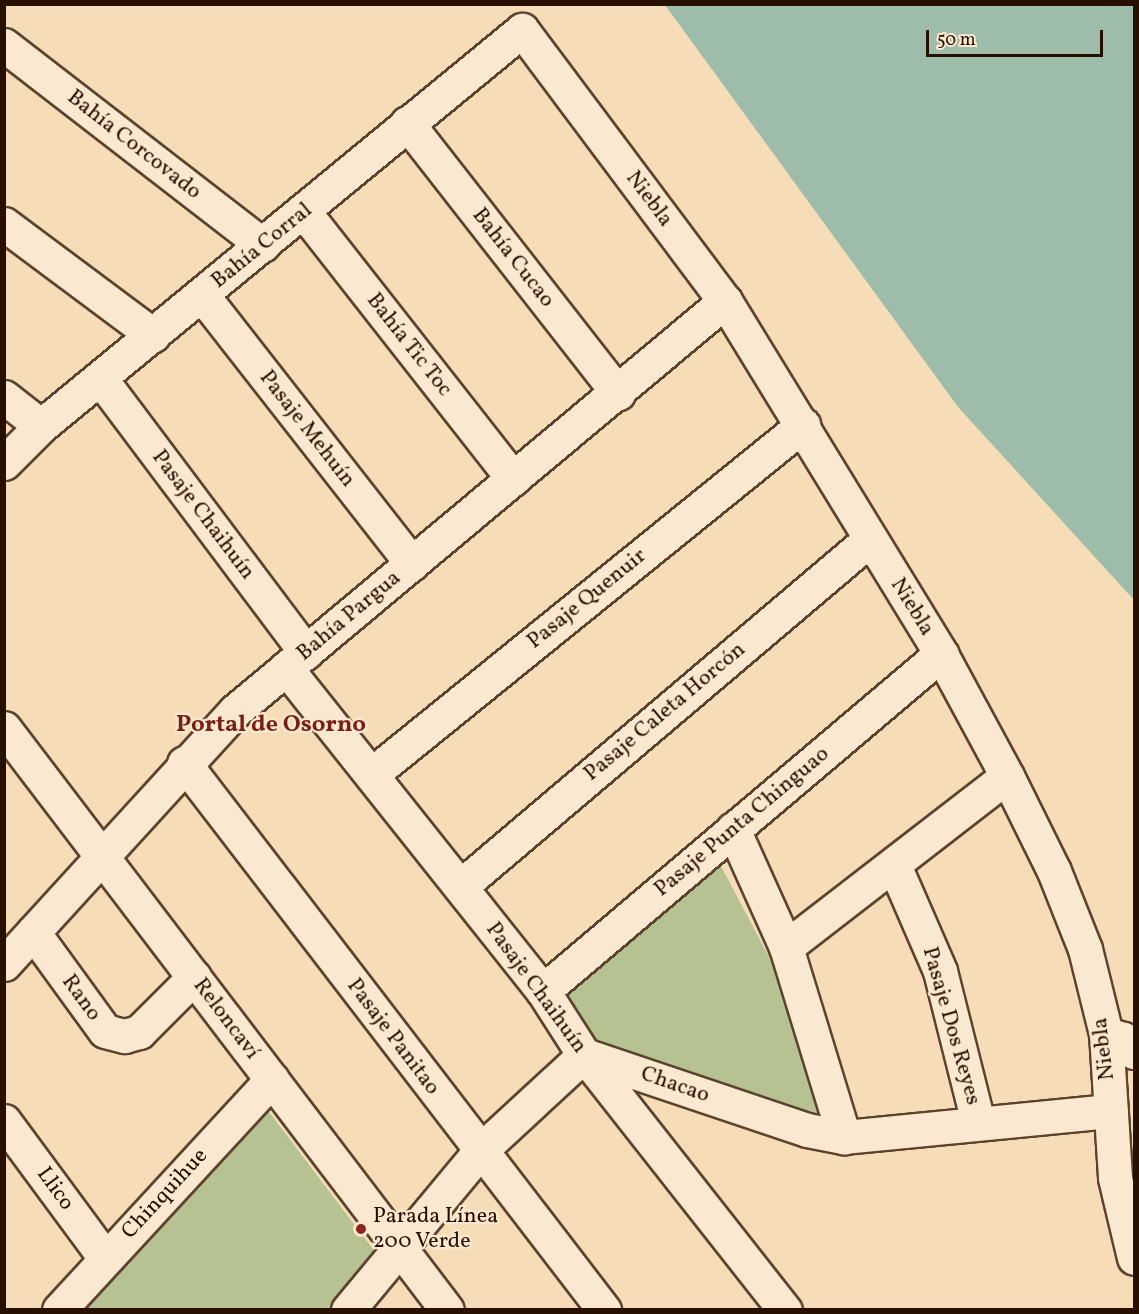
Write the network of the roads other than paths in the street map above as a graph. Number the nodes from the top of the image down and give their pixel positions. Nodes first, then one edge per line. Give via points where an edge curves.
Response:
1 (522, 30) joint
2 (4, 45) edge
3 (407, 123) junction
4 (304, 212) junction
5 (4, 224) edge
6 (263, 245) junction
7 (202, 295) junction
8 (725, 301) junction
9 (153, 335) junction
10 (100, 378) junction
11 (618, 393) junction
12 (4, 397) edge
13 (803, 425) junction
14 (41, 426) junction
15 (4, 463) edge
16 (513, 479) junction
17 (870, 539) junction
18 (412, 564) junction
19 (941, 654) junction
20 (296, 660) junction
21 (4, 728) edge
22 (184, 763) junction
23 (372, 774) junction
24 (1007, 776) junction
25 (733, 829) junction
26 (102, 856) junction
27 (894, 865) junction
28 (461, 886) junction
29 (786, 947) junction
30 (14, 949) edge
31 (194, 977) junction
32 (543, 991) junction
33 (1106, 1034) junction
34 (1134, 1052) edge
35 (584, 1054) junction
36 (272, 1079) junction
37 (1110, 1110) junction
38 (4, 1120) edge
39 (978, 1122) junction
40 (844, 1137) junction
41 (480, 1151) junction
42 (400, 1248) junction
43 (105, 1258) junction
44 (1134, 1258) edge
45 (59, 1310) edge
46 (348, 1310) edge
47 (447, 1310) edge
48 (604, 1310) edge
49 (785, 1310) edge

1 - 3 street, Bahía Corral
1 - 8 street, Niebla
2 - 6 street, Bahía Corcovado
3 - 4 street, Bahía Corral
3 - 11 street, Bahía Cucao
4 - 6 street, Bahía Corral
4 - 16 street, Bahía Tic Toc
5 - 9 street
6 - 7 street, Bahía Corral
7 - 9 street, Bahía Corral
7 - 18 street, Pasaje Mehuín
8 - 11 street, Bahía Pargua
8 - 13 street, Niebla
9 - 10 street, Bahía Corral
10 - 14 street, Bahía Corral
10 - 20 street, Pasaje Chaihuín
11 - 16 street, Bahía Pargua
12 - 14 street
13 - 17 street, Niebla
13 - 23 street, Pasaje Quenuir
14 - 15 street, Bahía Corral
16 - 18 street, Bahía Pargua
17 - 19 street, Niebla
17 - 28 street, Pasaje Caleta Horcón
18 - 20 street, Bahía Pargua
19 - 24 street, Niebla
19 - 25 street, Pasaje Punta Chinguao
20 - 22 street, Bahía Pargua via 235,711
20 - 23 street, Pasaje Chaihuín
21 - 26 street, Reloncaví
22 - 26 street, Bahía Pargua
22 - 41 street, Pasaje Panitao
23 - 28 street, Pasaje Chaihuín
24 - 27 street
24 - 33 street, Niebla via 1054,870 1085,949
25 - 29 street
25 - 32 street, Pasaje Punta Chinguao
26 - 30 street, Bahía Pargua
26 - 31 street, Reloncaví
27 - 29 street
27 - 39 street, Pasaje Dos Reyes via 940,971
28 - 32 street, Pasaje Chaihuín
29 - 40 street
30 - 31 street, Rano via 105,1031 124,1036 139,1032
31 - 36 street, Reloncaví
32 - 35 street, Pasaje Chaihuín
33 - 34 street via 1124,1039
33 - 37 street, Niebla
35 - 40 street, Chacao via 807,1130
35 - 41 street
35 - 49 street, Pasaje Chaihuín
36 - 42 street, Reloncaví
36 - 43 street, Chinquihue
37 - 39 street, Chacao
37 - 44 street, Niebla via 1115,1178
38 - 43 street, Llico
39 - 40 street, Chacao
41 - 42 street
41 - 48 street, Pasaje Panitao
42 - 46 street
42 - 47 street, Reloncaví
43 - 45 street, Chinquihue

